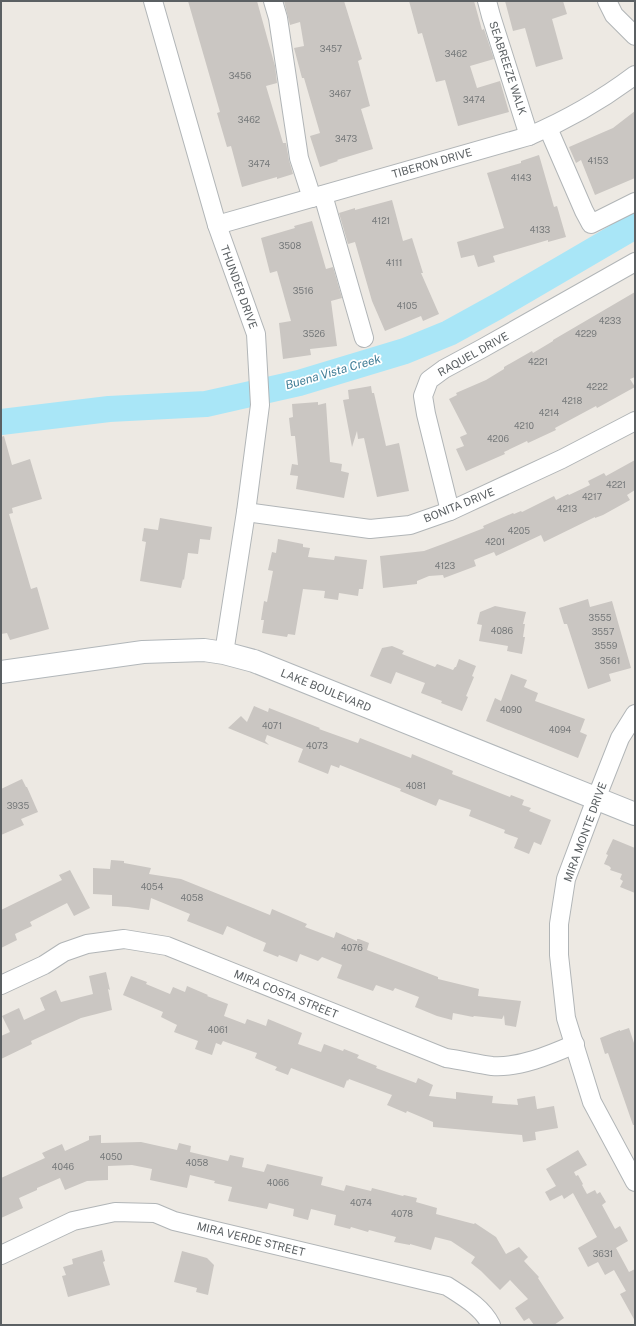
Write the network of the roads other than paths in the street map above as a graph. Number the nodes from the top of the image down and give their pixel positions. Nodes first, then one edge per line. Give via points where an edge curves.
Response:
1 (153, 1) edge
2 (273, 1) edge
3 (487, 1) edge
4 (607, 1) edge
5 (635, 36) edge
6 (635, 75) edge
7 (548, 128) junction
8 (529, 136) junction
9 (317, 196) junction
10 (635, 202) edge
11 (217, 225) junction
12 (635, 262) edge
13 (364, 338) dead end
14 (635, 421) edge
15 (450, 511) junction
16 (246, 512) junction
17 (224, 653) junction
18 (1, 672) edge
19 (635, 714) edge
20 (596, 799) junction
21 (635, 814) edge
22 (1, 985) edge
23 (575, 1044) junction
24 (630, 1161) edge
25 (635, 1182) edge
26 (1, 1255) edge
27 (491, 1325) edge

1 - 11 street, THUNDER DRIVE
2 - 9 street via 278,18 299,158
3 - 8 street, SEABREEZE WALK
4 - 5 street via 614,15
6 - 7 street, TIBERON DRIVE via 612,92
7 - 8 street, TIBERON DRIVE
7 - 10 street via 591,224
8 - 9 street, TIBERON DRIVE
9 - 11 street, TIBERON DRIVE
9 - 13 street
11 - 16 street, THUNDER DRIVE via 256,334 260,405
12 - 15 street, RAQUEL DRIVE via 444,369 429,380 423,396
14 - 15 street, BONITA DRIVE via 562,459
15 - 16 street, BONITA DRIVE via 410,525 370,529
16 - 17 street, THUNDER DRIVE
17 - 18 main road, LAKE BOULEVARD via 204,650 143,652
17 - 20 main road, LAKE BOULEVARD via 254,661
19 - 20 street, MIRA MONTE DRIVE via 620,738
20 - 21 main road, LAKE BOULEVARD
20 - 23 street, MIRA MONTE DRIVE via 566,879 559,924 559,955 566,1018
22 - 23 street, MIRA COSTA STREET via 70,950 87,944 124,939 167,946 446,1058 492,1066 518,1064 550,1056
23 - 24 street, MIRA MONTE DRIVE via 592,1102
24 - 25 street, MIRA MONTE DRIVE
26 - 27 street, MIRA VERDE STREET via 73,1221 115,1212 155,1213 174,1221 447,1286 469,1300 487,1317

